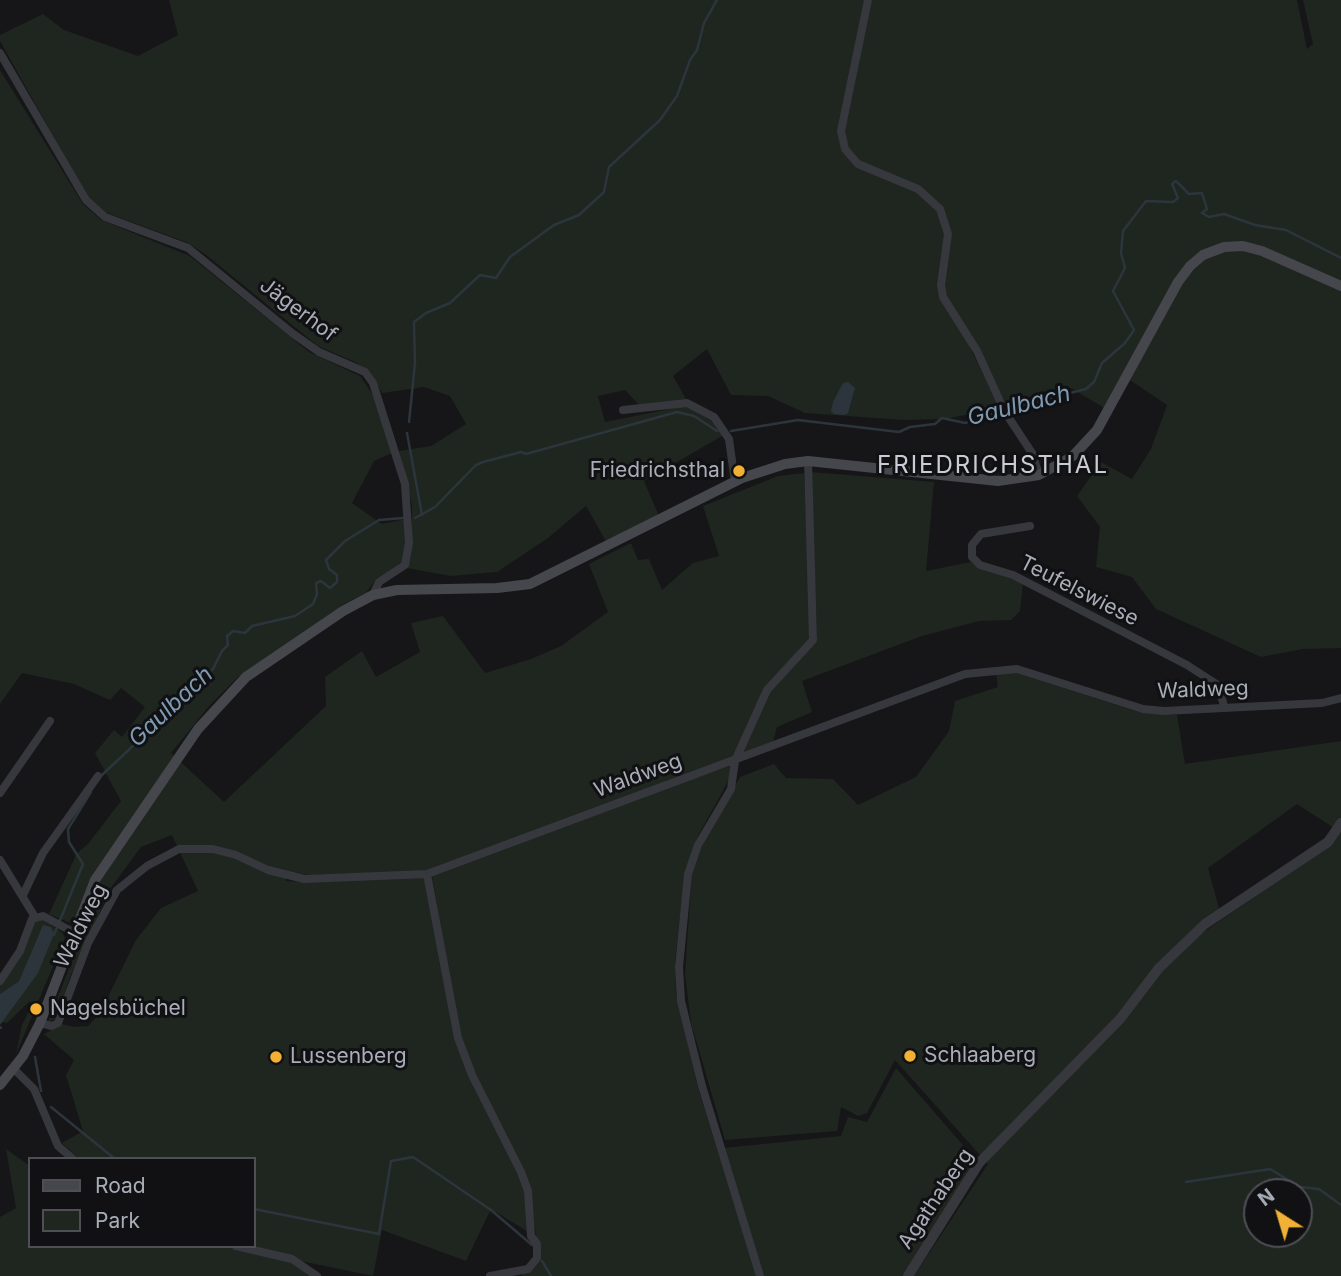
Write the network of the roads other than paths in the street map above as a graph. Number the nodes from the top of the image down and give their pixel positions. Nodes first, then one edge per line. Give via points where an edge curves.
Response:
1 (868, 0) edge
2 (0, 53) edge
3 (1341, 286) edge
4 (623, 410) dead end
5 (808, 461) junction
6 (1039, 475) junction
7 (735, 482) junction
8 (1030, 526) dead end
9 (373, 595) junction
10 (1341, 698) edge
11 (1224, 706) junction
12 (50, 721) dead end
13 (735, 761) junction
14 (98, 776) dead end
15 (0, 793) edge
16 (1341, 823) edge
17 (0, 860) edge
18 (427, 874) junction
19 (23, 895) junction
20 (35, 917) junction
21 (75, 933) junction
22 (0, 981) edge
23 (40, 1023) junction
24 (14, 1069) junction
25 (0, 1085) edge
26 (71, 1157) edge
27 (245, 1248) edge
28 (317, 1276) edge
29 (491, 1276) edge
30 (760, 1276) edge
31 (908, 1276) edge

1 - 6 street via 841,131 845,149 858,164 918,189 940,209 948,234 943,297 977,351 1004,409 1032,453
2 - 9 street, Jägerhof via 86,200 105,217 188,248 292,333 319,352 365,372 373,383 405,484 410,543 405,565 379,582
3 - 6 main road via 1243,246 1203,255 1178,282 1097,430 1073,456
4 - 7 street via 687,403 714,416 730,439
5 - 6 main road via 998,481
5 - 7 main road via 761,470
5 - 13 street via 813,640 767,690
7 - 9 main road via 530,584
8 - 11 street, Teufelswiese via 981,534 972,545 972,557 980,565 1013,575 1187,665 1218,685
9 - 21 main road via 274,657 220,702 95,880
10 - 11 street, Waldweg
11 - 13 street, Waldweg via 1143,709 1035,674 999,670 965,674
12 - 15 street
13 - 18 street, Waldweg
13 - 30 street via 731,789 698,845 688,874 679,967 681,1001 702,1086
14 - 19 street via 43,853
16 - 31 street, Agathaberg via 1328,842 1205,924 1159,968 1120,1018 979,1163
17 - 19 street
18 - 23 street, Waldweg via 304,880 213,849 168,852 117,890 88,943 58,1023
18 - 29 street via 458,1038 528,1191 531,1236 538,1249 528,1269
19 - 20 street
20 - 21 street via 43,916
20 - 22 street
21 - 23 main road
23 - 24 main road
24 - 25 main road
24 - 26 street via 34,1088 58,1146
27 - 28 street via 292,1259

